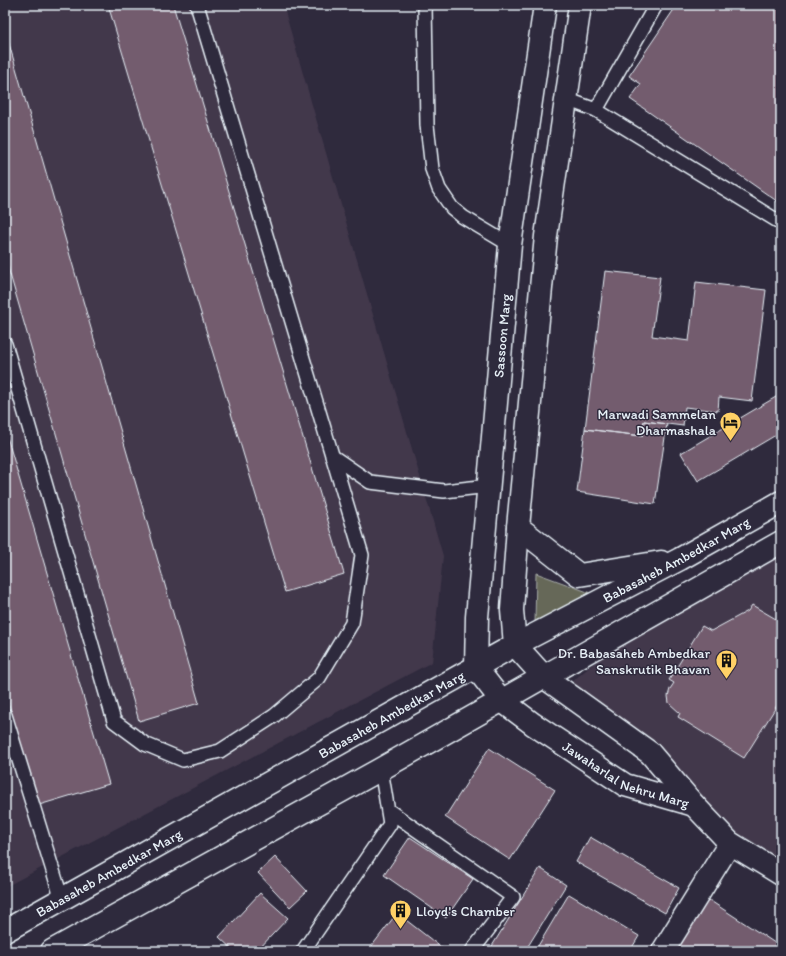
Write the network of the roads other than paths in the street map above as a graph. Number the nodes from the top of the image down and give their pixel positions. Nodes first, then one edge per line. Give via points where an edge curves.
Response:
1 (197, 5) edge
2 (425, 5) edge
3 (545, 5) edge
4 (580, 5) edge
5 (656, 5) edge
6 (566, 99) junction
7 (596, 110) junction
8 (781, 223) edge
9 (510, 245) junction
10 (5, 344) edge
11 (332, 456) junction
12 (489, 486) junction
13 (781, 502) edge
14 (518, 527) junction
15 (781, 542) edge
16 (680, 559) junction
17 (515, 644) junction
18 (476, 668) junction
19 (544, 677) junction
20 (501, 700) junction
21 (5, 715) edge
22 (381, 769) junction
23 (694, 805) junction
24 (388, 810) junction
25 (730, 843) junction
26 (781, 874) edge
27 (62, 900) junction
28 (5, 931) edge
29 (52, 951) edge
30 (303, 951) edge
31 (472, 951) edge
32 (663, 951) edge

1 - 11 lane
2 - 9 lane via 428,125 432,169 439,189 452,208 463,217
3 - 9 main road, Sassoon Marg
4 - 6 main road
5 - 7 lane
6 - 7 lane
6 - 14 main road via 546,236
7 - 8 lane
9 - 12 main road, Sassoon Marg
10 - 11 lane via 114,721 145,744 183,760 220,751 274,716 319,678 352,622 362,555
11 - 12 lane via 370,482 444,491
12 - 18 main road, Sassoon Marg via 477,617
13 - 16 main road, Babasaheb Ambedkar Marg
14 - 16 main road via 580,575
14 - 17 main road via 512,610
15 - 19 main road
16 - 17 main road, Babasaheb Ambedkar Marg
17 - 18 main road, Babasaheb Ambedkar Marg
17 - 19 main road
18 - 20 main road, Jawaharlal Nehru Marg
18 - 27 main road, Babasaheb Ambedkar Marg
19 - 20 main road
19 - 23 main road via 650,753
20 - 22 main road
20 - 23 main road, Jawaharlal Nehru Marg via 625,785
21 - 27 lane
22 - 24 lane
22 - 29 main road
23 - 25 main road, Jawaharlal Nehru Marg
24 - 30 lane via 390,824
24 - 31 lane via 513,897
25 - 26 main road, Jawaharlal Nehru Marg
25 - 32 main road
27 - 28 main road, Babasaheb Ambedkar Marg

